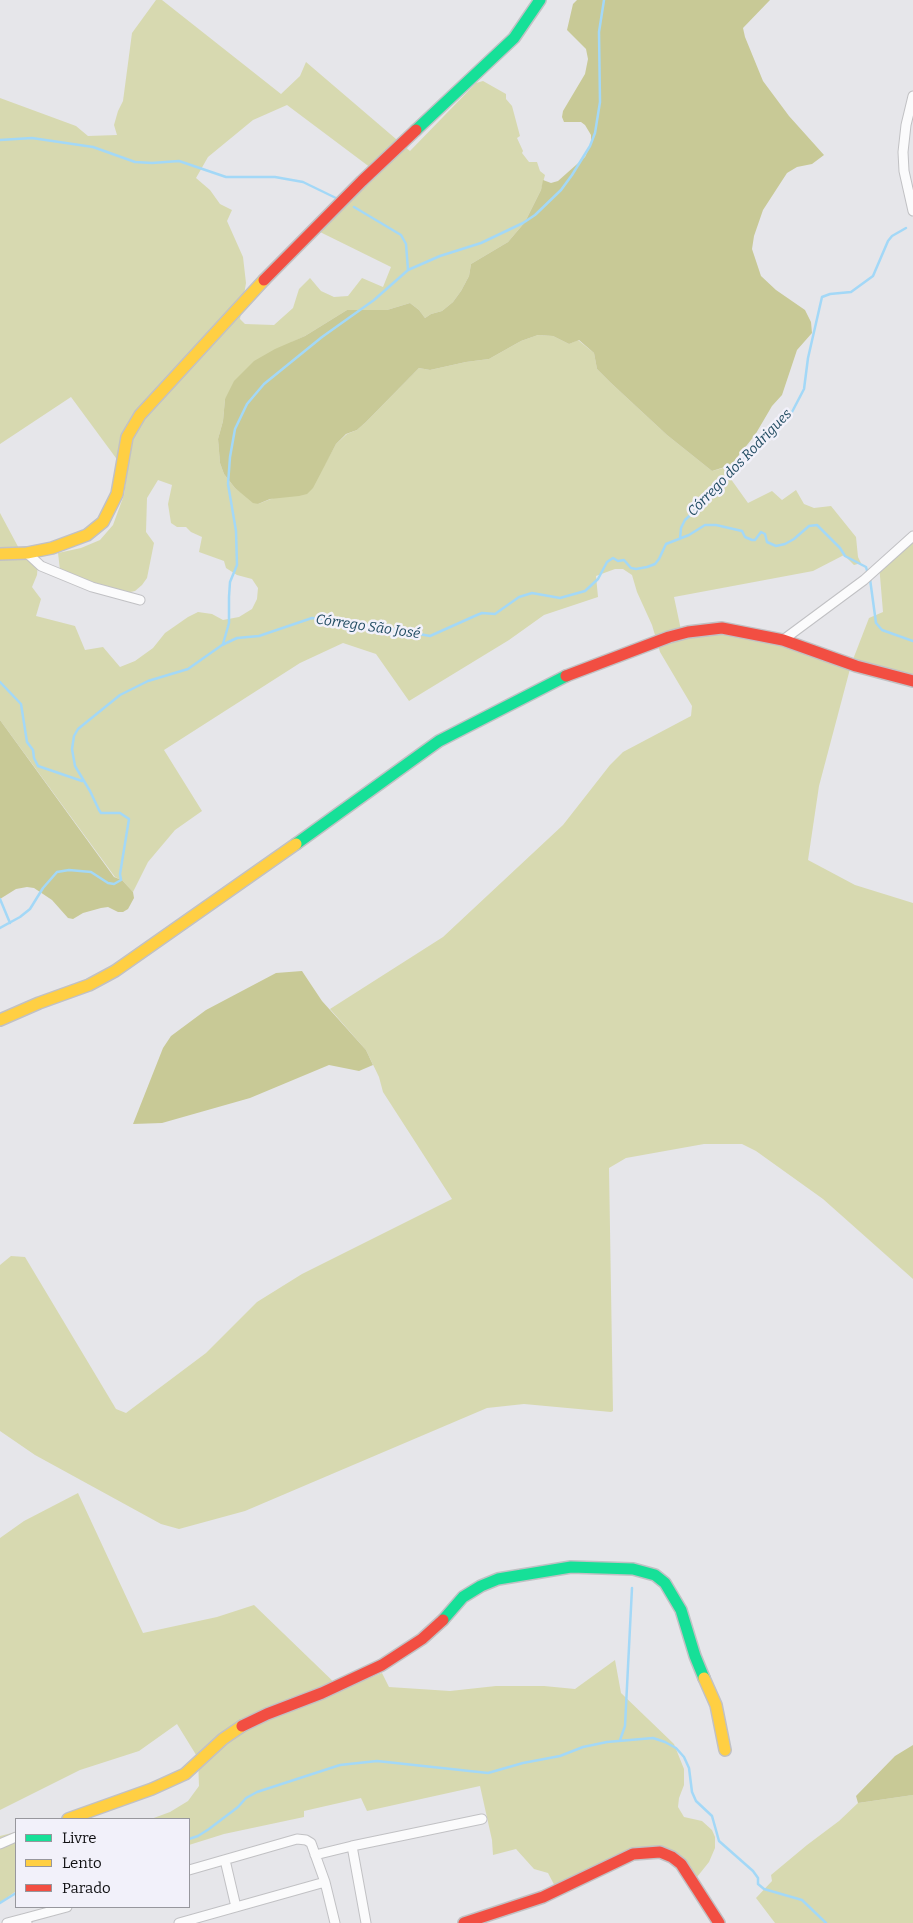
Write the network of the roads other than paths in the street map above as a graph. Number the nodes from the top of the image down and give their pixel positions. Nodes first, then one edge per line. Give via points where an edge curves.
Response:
1 (540, 0) edge
2 (913, 96) edge
3 (913, 211) edge
4 (913, 536) edge
5 (27, 553) junction
6 (0, 554) edge
7 (140, 600) dead end
8 (783, 640) junction
9 (913, 681) edge
10 (0, 1020) edge
11 (725, 1750) dead end
12 (71, 1818) edge
13 (482, 1819) dead end
14 (15, 1837) edge
15 (0, 1844) edge
16 (352, 1846) junction
17 (315, 1855) junction
18 (226, 1860) junction
19 (190, 1870) edge
20 (325, 1882) junction
21 (236, 1907) junction
22 (64, 1908) edge
23 (26, 1921) edge
24 (7, 1923) edge
25 (179, 1923) edge
26 (335, 1923) edge
27 (366, 1923) edge
28 (464, 1923) edge
29 (719, 1923) edge

1 - 5 street via 514,38 362,181 247,298 140,415 127,437 116,494 103,522 87,535
2 - 3 street via 903,152
4 - 8 street via 864,580
5 - 6 street
5 - 7 street via 41,566 92,588
8 - 9 street via 856,666
8 - 10 street via 738,630 707,629 669,637 575,671 439,741 227,894 115,970 88,985
11 - 12 street via 716,1705 694,1656 681,1610 665,1583 655,1575 633,1569 571,1567 498,1579 481,1586 463,1597 422,1639 382,1665 242,1726 185,1774
13 - 16 street
14 - 15 street
16 - 17 street
16 - 27 street
17 - 18 street via 311,1843 297,1839
17 - 20 street
18 - 19 street
18 - 21 street
20 - 21 street
20 - 26 street
21 - 25 street
22 - 23 street
23 - 24 street
28 - 29 street via 543,1897 633,1854 660,1852 681,1864

